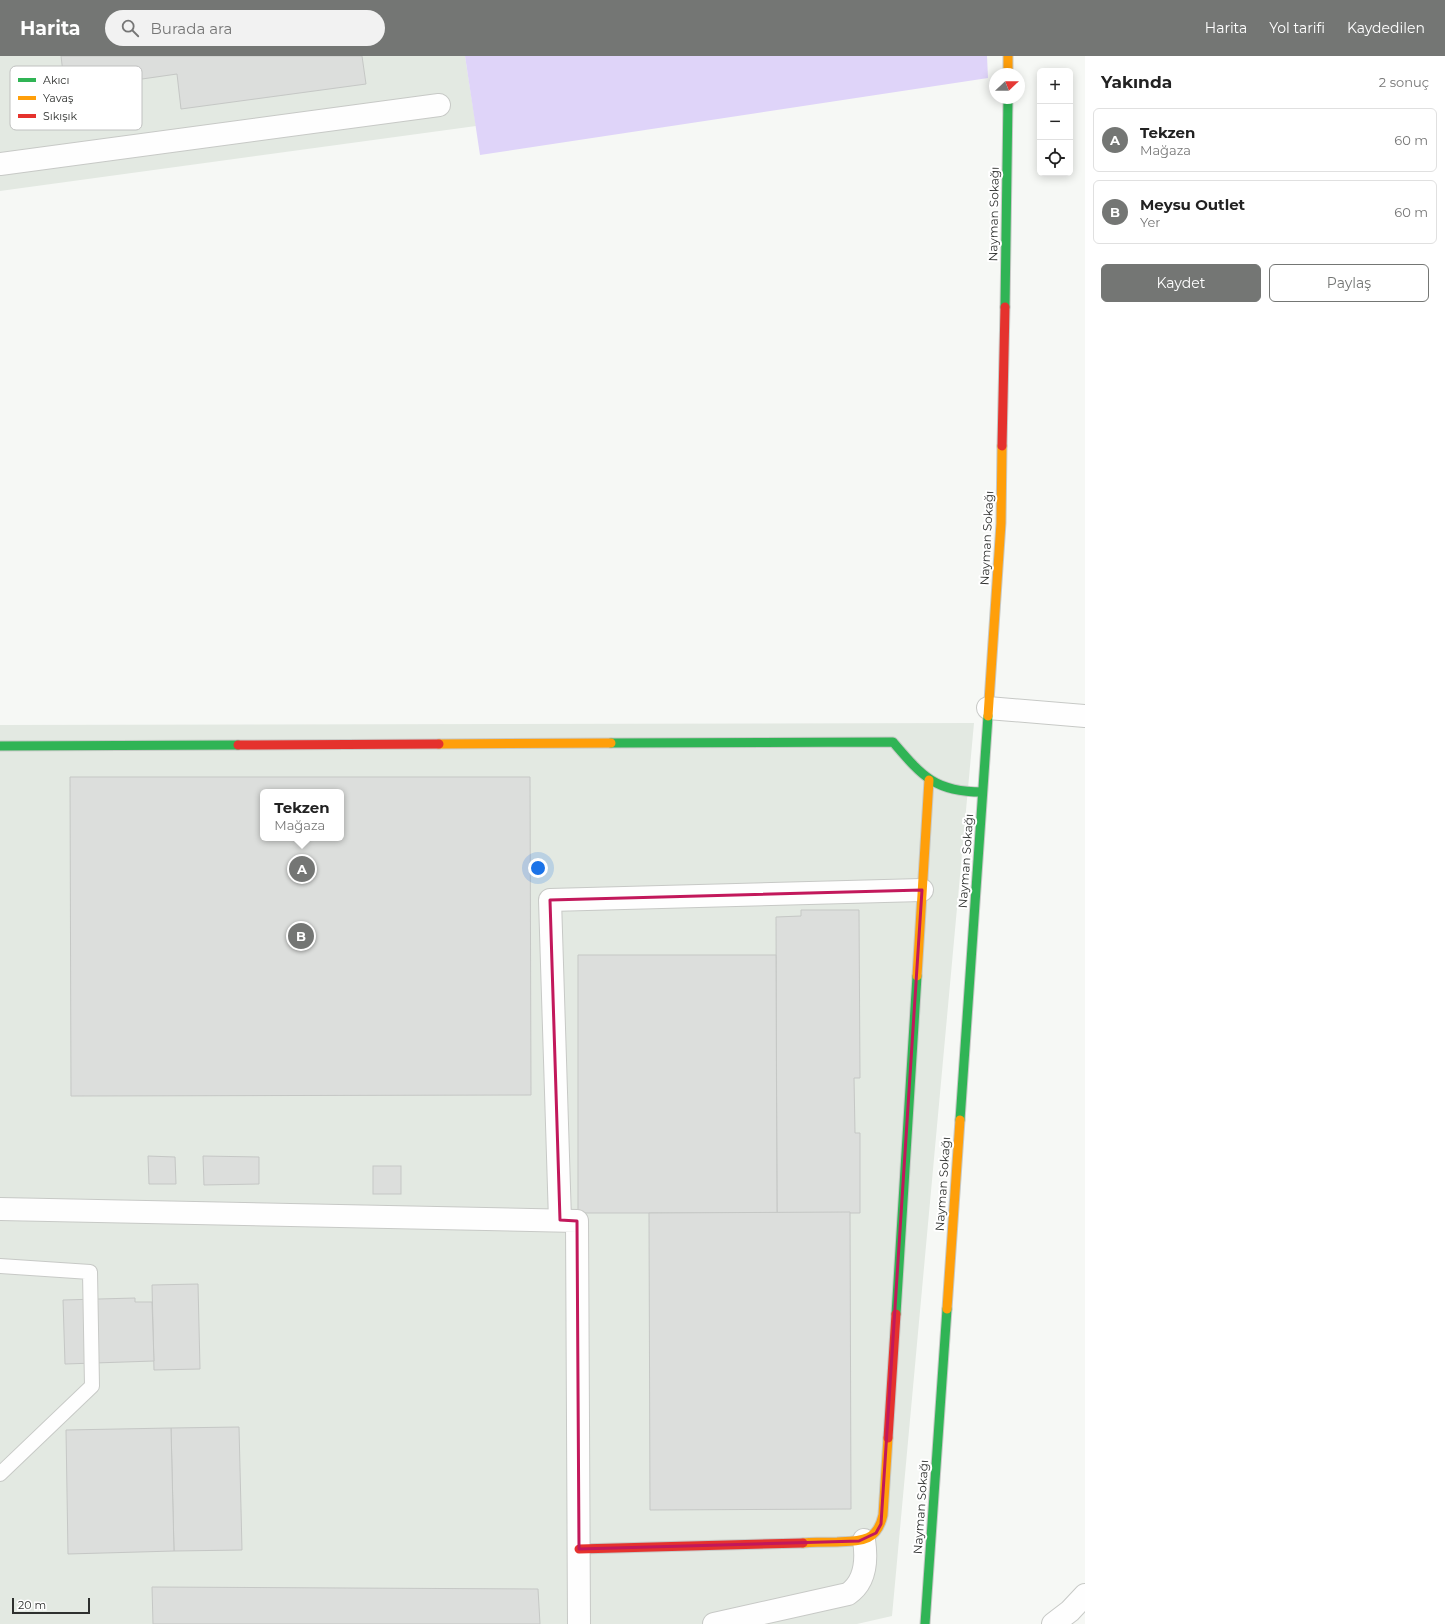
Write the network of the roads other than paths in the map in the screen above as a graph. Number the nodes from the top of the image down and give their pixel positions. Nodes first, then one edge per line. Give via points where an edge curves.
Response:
1 (1008, 56) edge
2 (1008, 68) edge
3 (1008, 104) edge
4 (439, 105) dead end
5 (0, 164) edge
6 (988, 708) junction
7 (1085, 716) edge
8 (0, 746) edge
9 (929, 780) junction
10 (982, 792) junction
11 (922, 890) junction
12 (0, 1209) edge
13 (560, 1220) junction
14 (0, 1266) edge
15 (0, 1474) edge
16 (864, 1540) junction
17 (579, 1549) junction
18 (1085, 1596) edge
19 (579, 1624) edge
20 (714, 1624) edge
21 (925, 1624) edge
22 (1053, 1624) edge

1 - 2 street
3 - 6 street, Nayman Sokağı via 1001,523
4 - 5 street
6 - 7 street
6 - 10 street, Nayman Sokağı
8 - 9 street via 893,742
9 - 10 street via 955,791
9 - 11 street
10 - 21 street, Nayman Sokağı
11 - 13 street via 550,900
11 - 16 street via 883,1515 876,1533
12 - 13 street
13 - 17 street via 576,1221
14 - 15 lane via 90,1272 92,1386
16 - 17 street
16 - 20 street via 863,1574 860,1583 848,1594
17 - 19 street
18 - 22 street

